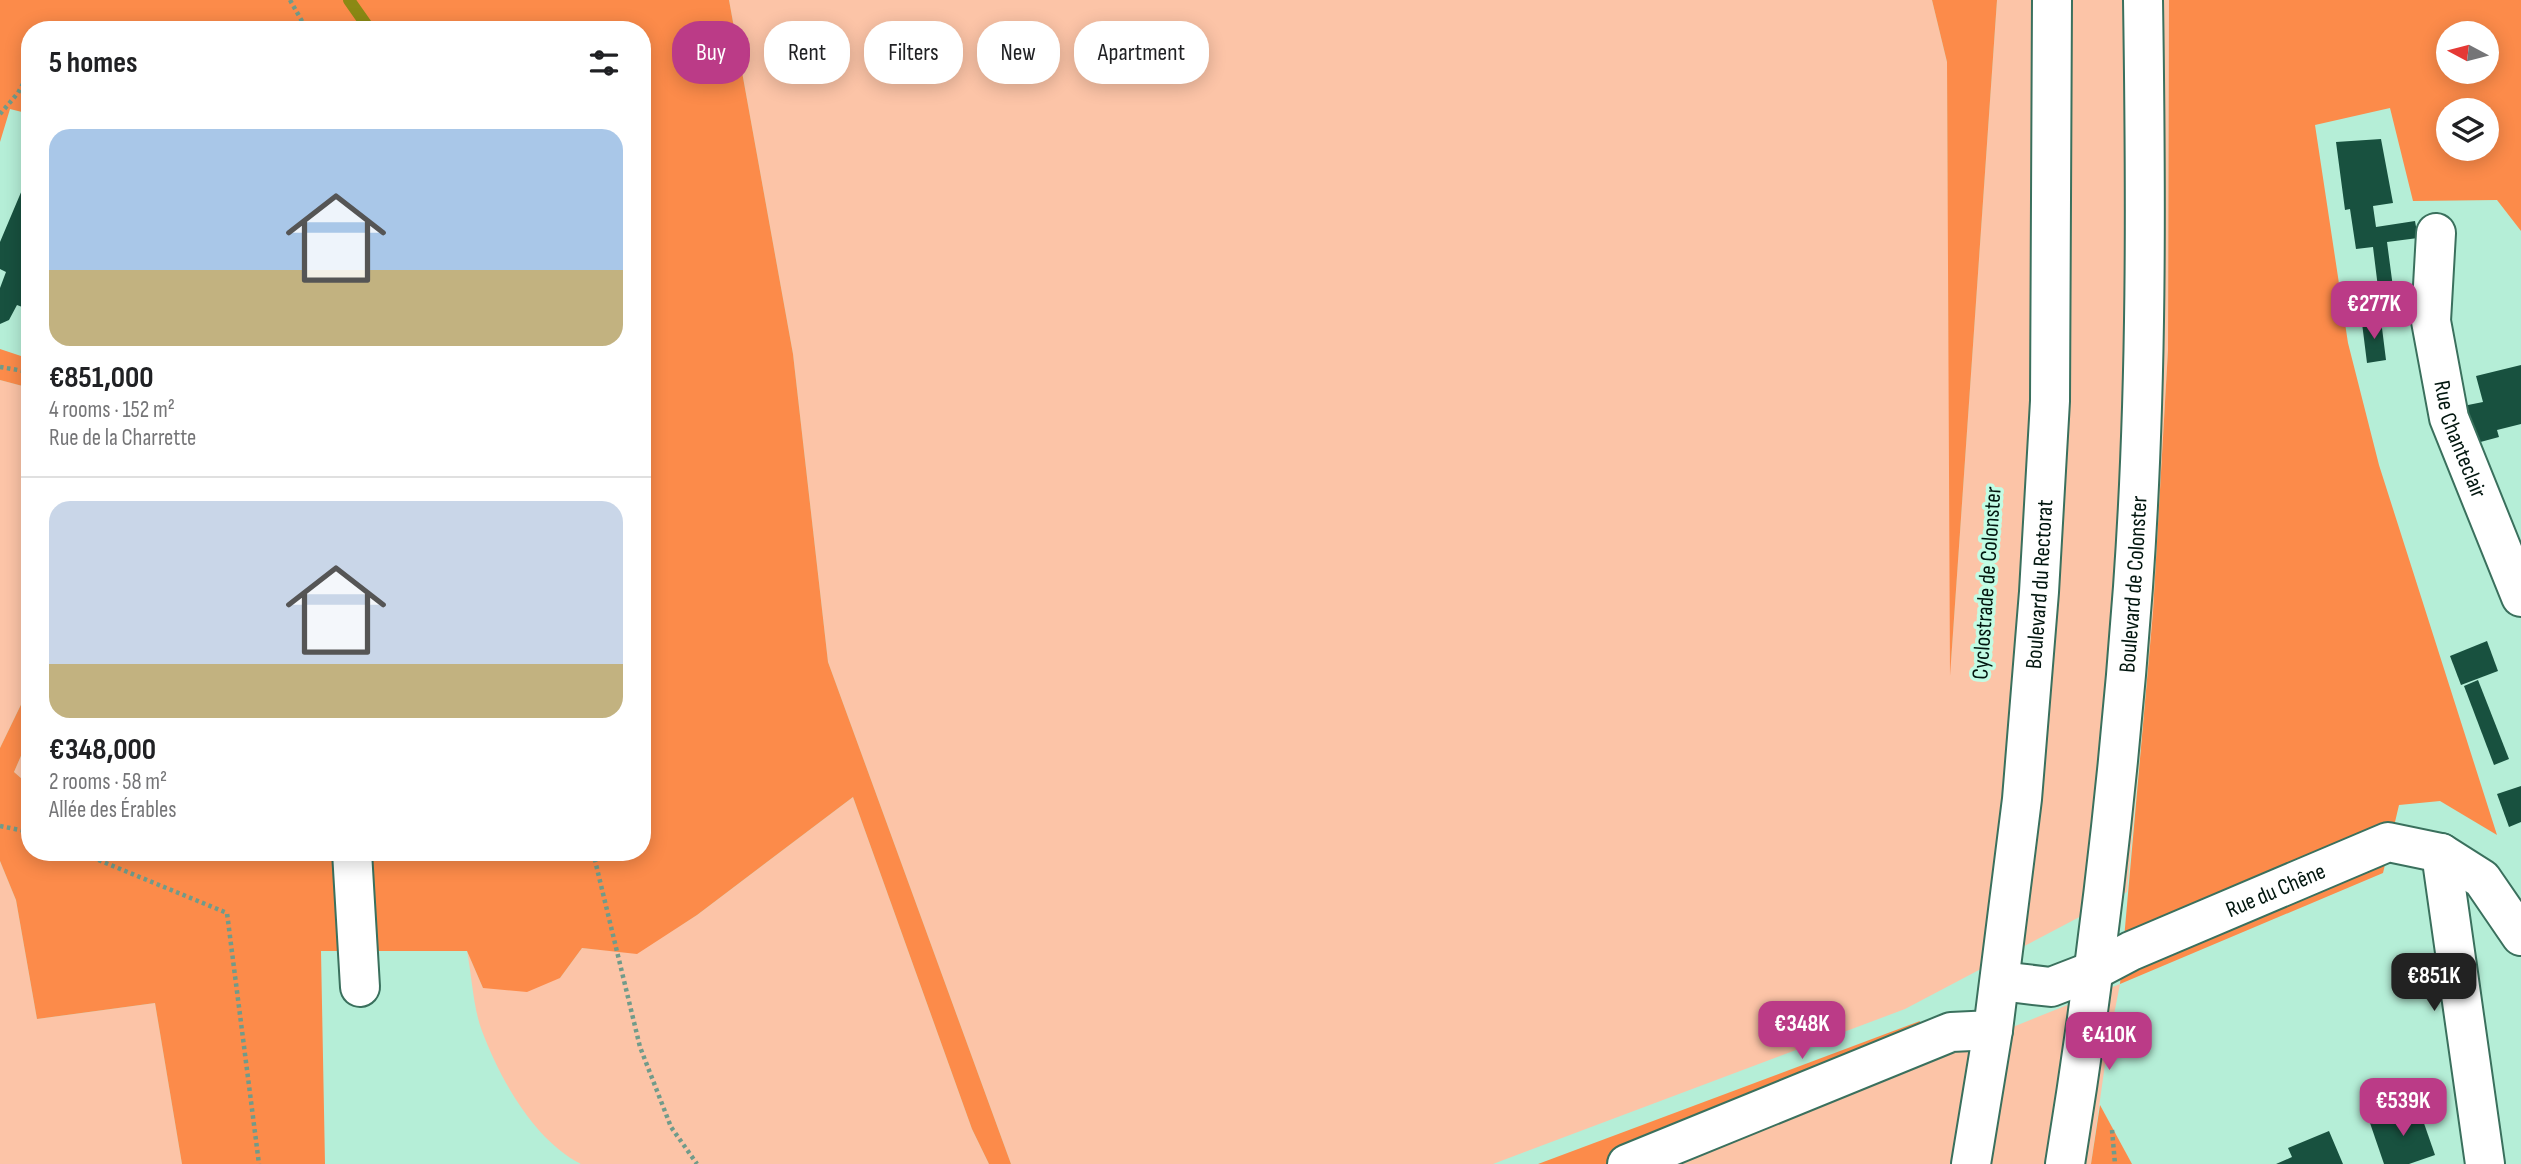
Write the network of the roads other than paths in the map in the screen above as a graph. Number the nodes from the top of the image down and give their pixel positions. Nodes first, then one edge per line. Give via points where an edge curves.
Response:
1 (2052, 0) edge
2 (2143, 0) edge
3 (2436, 233) dead end
4 (2521, 597) edge
5 (2441, 853) junction
6 (353, 861) edge
7 (2521, 936) edge
8 (2095, 970) junction
9 (2000, 981) junction
10 (360, 987) dead end
11 (1993, 1030) junction
12 (1628, 1164) edge
13 (1971, 1164) edge
14 (2065, 1164) edge
15 (2485, 1164) edge

1 - 9 street, Boulevard du Rectorat via 2050,401 2022,799
2 - 8 street, Boulevard de Colonster via 2144,314 2135,546 2118,774
3 - 4 street, Rue Chanteclair via 2431,321 2449,418
5 - 7 street, Rue du Chêne via 2482,879
5 - 8 street, Rue du Chêne via 2388,842
5 - 15 street
6 - 10 street
8 - 9 street, Rue du Chêne via 2051,987
8 - 14 street, Boulevard de Colonster
9 - 11 street, Boulevard du Rectorat
11 - 12 street via 1951,1032
11 - 13 street, Boulevard du Rectorat

